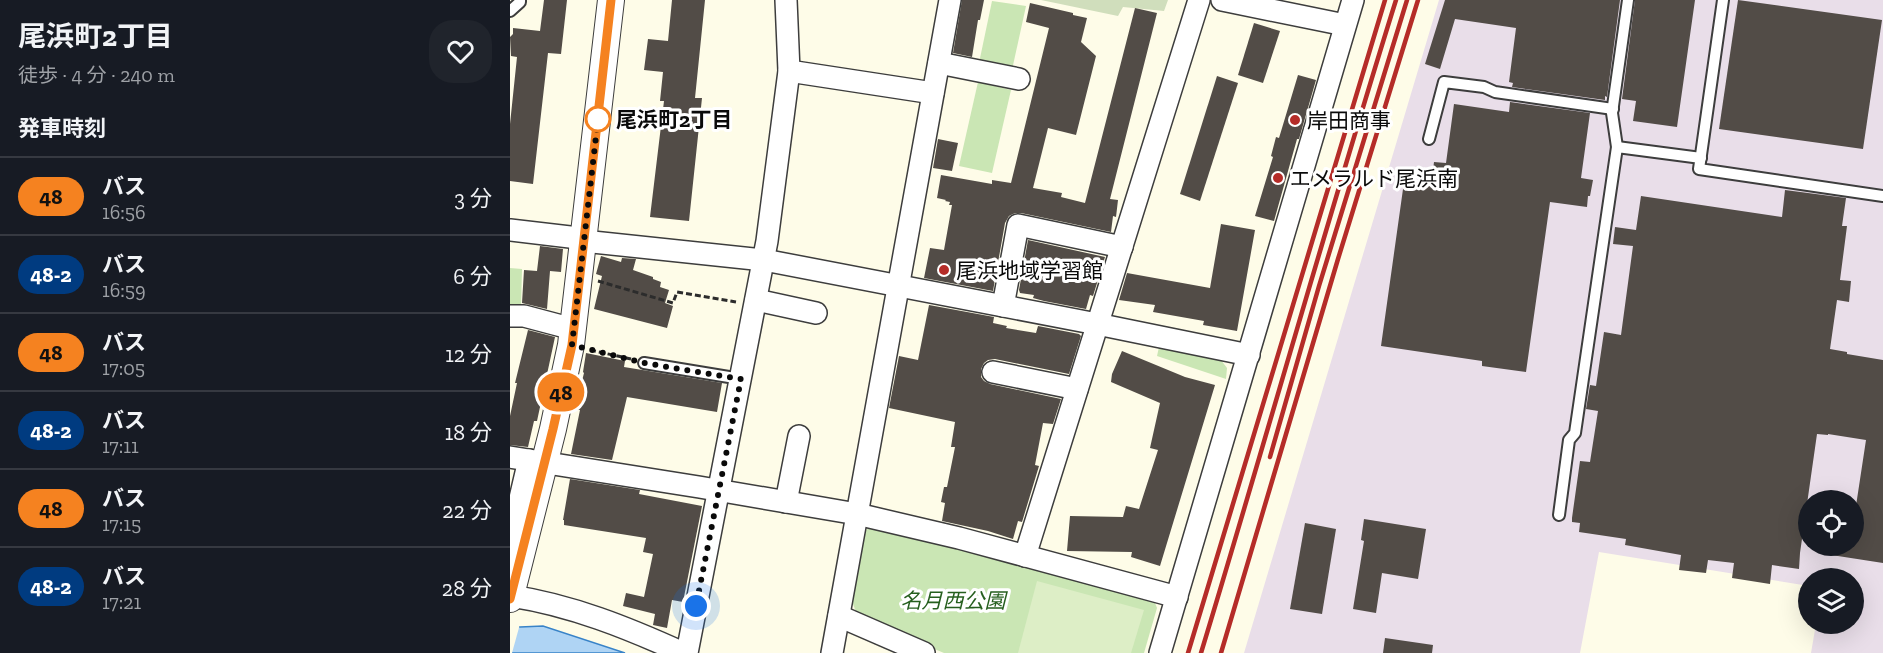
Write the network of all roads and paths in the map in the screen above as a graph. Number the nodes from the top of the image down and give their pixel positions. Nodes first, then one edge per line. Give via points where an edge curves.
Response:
1 (520, 0) edge
2 (611, 0) edge
3 (786, 0) edge
4 (950, 0) edge
5 (1199, 0) edge
6 (1222, 0) edge
7 (1353, 0) edge
8 (1628, 0) edge
9 (1723, 0) edge
10 (510, 11) edge
11 (1346, 25) junction
12 (939, 63) junction
13 (789, 71) junction
14 (1019, 79) dead end
15 (933, 93) junction
16 (1613, 109) junction
17 (1429, 139) dead end
18 (1617, 147) junction
19 (1701, 158) junction
20 (1883, 195) edge
21 (510, 230) edge
22 (583, 241) junction
23 (1122, 247) junction
24 (764, 260) junction
25 (579, 276) junction
26 (898, 286) junction
27 (756, 303) junction
28 (1003, 306) junction
29 (816, 313) dead end
30 (510, 316) edge
31 (1097, 324) junction
32 (572, 337) junction
33 (1249, 355) junction
34 (644, 363) joint
35 (993, 372) dead end
36 (741, 379) junction
37 (1077, 389) junction
38 (799, 436) dead end
39 (528, 460) edge
40 (719, 490) junction
41 (786, 502) junction
42 (857, 514) junction
43 (1558, 515) dead end
44 (510, 541) edge
45 (1025, 556) junction
46 (1177, 597) junction
47 (510, 598) edge
48 (839, 616) junction
49 (685, 653) edge
50 (832, 653) edge
51 (924, 653) edge
52 (1160, 653) edge

1 - 10 lane
2 - 22 street
3 - 13 street
4 - 12 street
5 - 23 street
6 - 11 street
7 - 11 street
8 - 16 lane
9 - 19 lane
11 - 33 street
12 - 14 street
12 - 15 street
13 - 15 street
13 - 24 street
15 - 26 street
16 - 17 lane via 1444,82
16 - 18 lane
18 - 19 lane
18 - 43 lane via 1575,433 1569,440
19 - 20 lane via 1700,169
21 - 22 street
22 - 24 street
22 - 25 street
23 - 28 street via 1018,225
23 - 31 street
24 - 26 street
24 - 27 street
25 - 27 path via 673,303 677,292
25 - 32 street
26 - 28 street
26 - 42 street
27 - 29 street
27 - 36 street
28 - 31 street
30 - 32 street via 524,316
31 - 33 street
31 - 37 street
32 - 34 path
32 - 39 street
33 - 46 street
34 - 36 lane
35 - 37 street
36 - 40 street
37 - 45 street
38 - 41 street
39 - 40 street
39 - 44 street
39 - 47 street
40 - 41 street
40 - 49 street
41 - 42 street
42 - 45 street
42 - 48 street
45 - 46 street
46 - 52 street
47 - 49 street via 533,599 571,609
48 - 50 street
48 - 51 street

